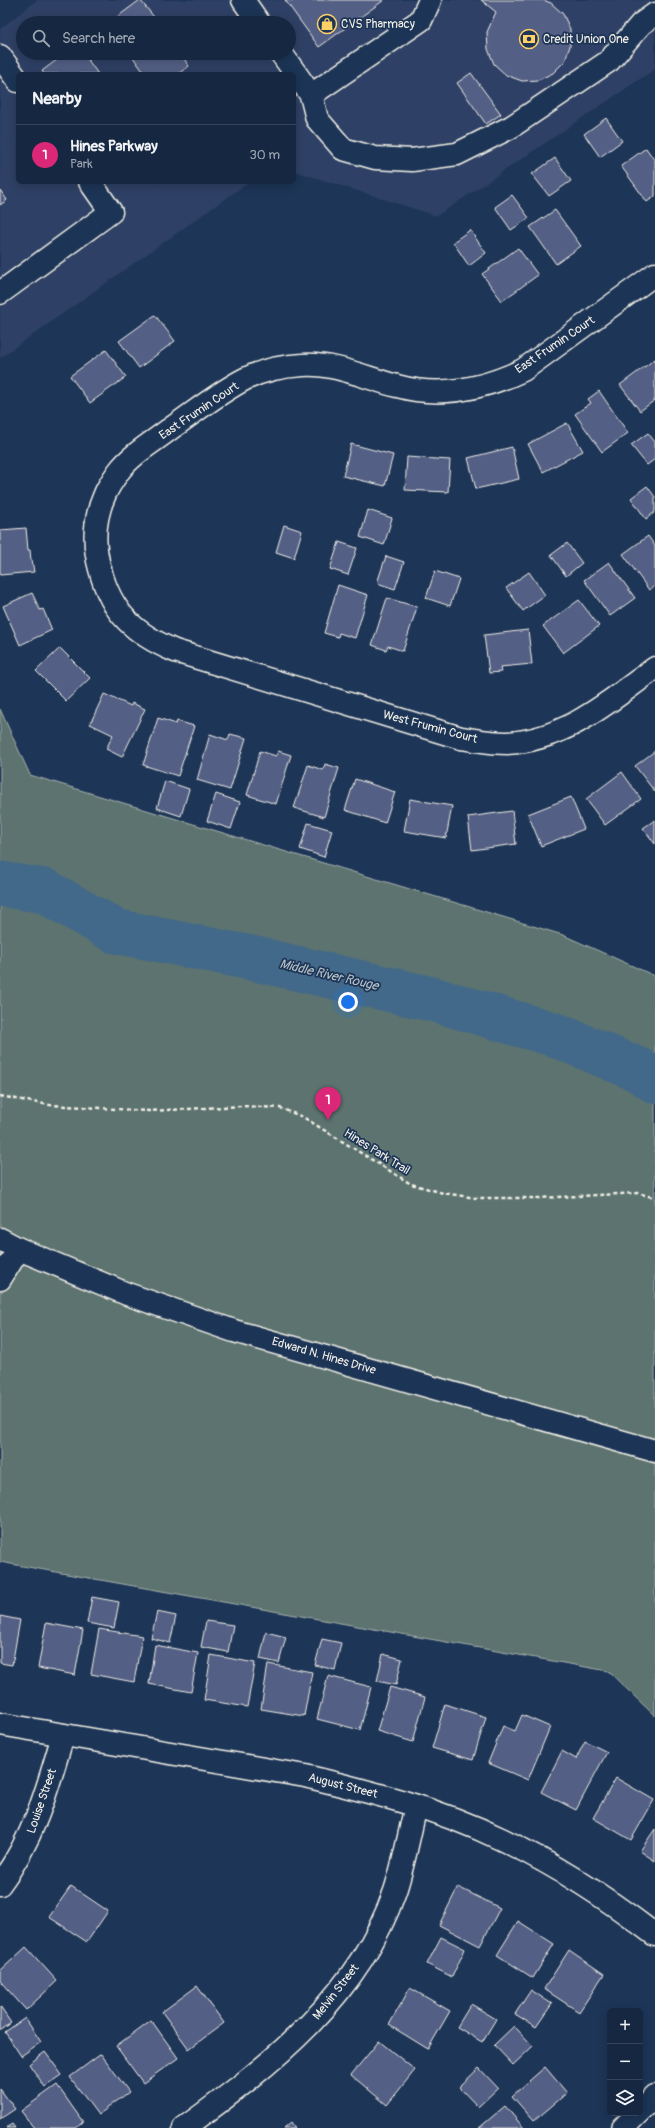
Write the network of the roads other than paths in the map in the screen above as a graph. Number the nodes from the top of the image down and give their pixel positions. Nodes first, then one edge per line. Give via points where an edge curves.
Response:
1 (242, 0) edge
2 (430, 0) edge
3 (655, 14) edge
4 (254, 16) edge
5 (0, 56) edge
6 (286, 60) edge
7 (295, 72) edge
8 (296, 74) edge
9 (16, 78) edge
10 (311, 95) junction
11 (91, 184) edge
12 (655, 274) edge
13 (0, 293) edge
14 (655, 668) edge
15 (284, 685) joint
16 (9, 1244) edge
17 (0, 1279) edge
18 (655, 1451) edge
19 (0, 1724) edge
20 (63, 1735) junction
21 (416, 1806) junction
22 (0, 1884) edge
23 (655, 1935) edge
24 (655, 2096) edge
25 (643, 2108) edge
26 (635, 2116) edge
27 (184, 2128) edge
28 (623, 2128) edge

1 - 4 street
2 - 10 street via 421,20
3 - 10 street via 640,24 609,61 511,127 457,154 412,160 376,158 344,149 317,118
5 - 9 street
6 - 7 street
8 - 10 street
11 - 13 street via 111,212
12 - 15 street, East Frumin Court via 522,370 501,380 480,387 434,392 397,386 324,365 281,366 245,379 214,398 142,450 119,471 105,494 95,535 103,584 116,608 143,636 153,642
14 - 15 street, West Frumin Court via 572,726 553,734 507,743 461,738
16 - 17 street
16 - 18 street, Edward N. Hines Drive via 127,1294 234,1330
19 - 20 street, August Street
20 - 21 street, August Street via 305,1776
20 - 22 street, Louise Street via 44,1802 30,1835
21 - 23 street, August Street via 468,1824 540,1858 592,1889
21 - 27 street, Melvin Street via 395,1891 371,1945 352,1974 318,2018 288,2047 237,2090
24 - 25 street
26 - 28 street

